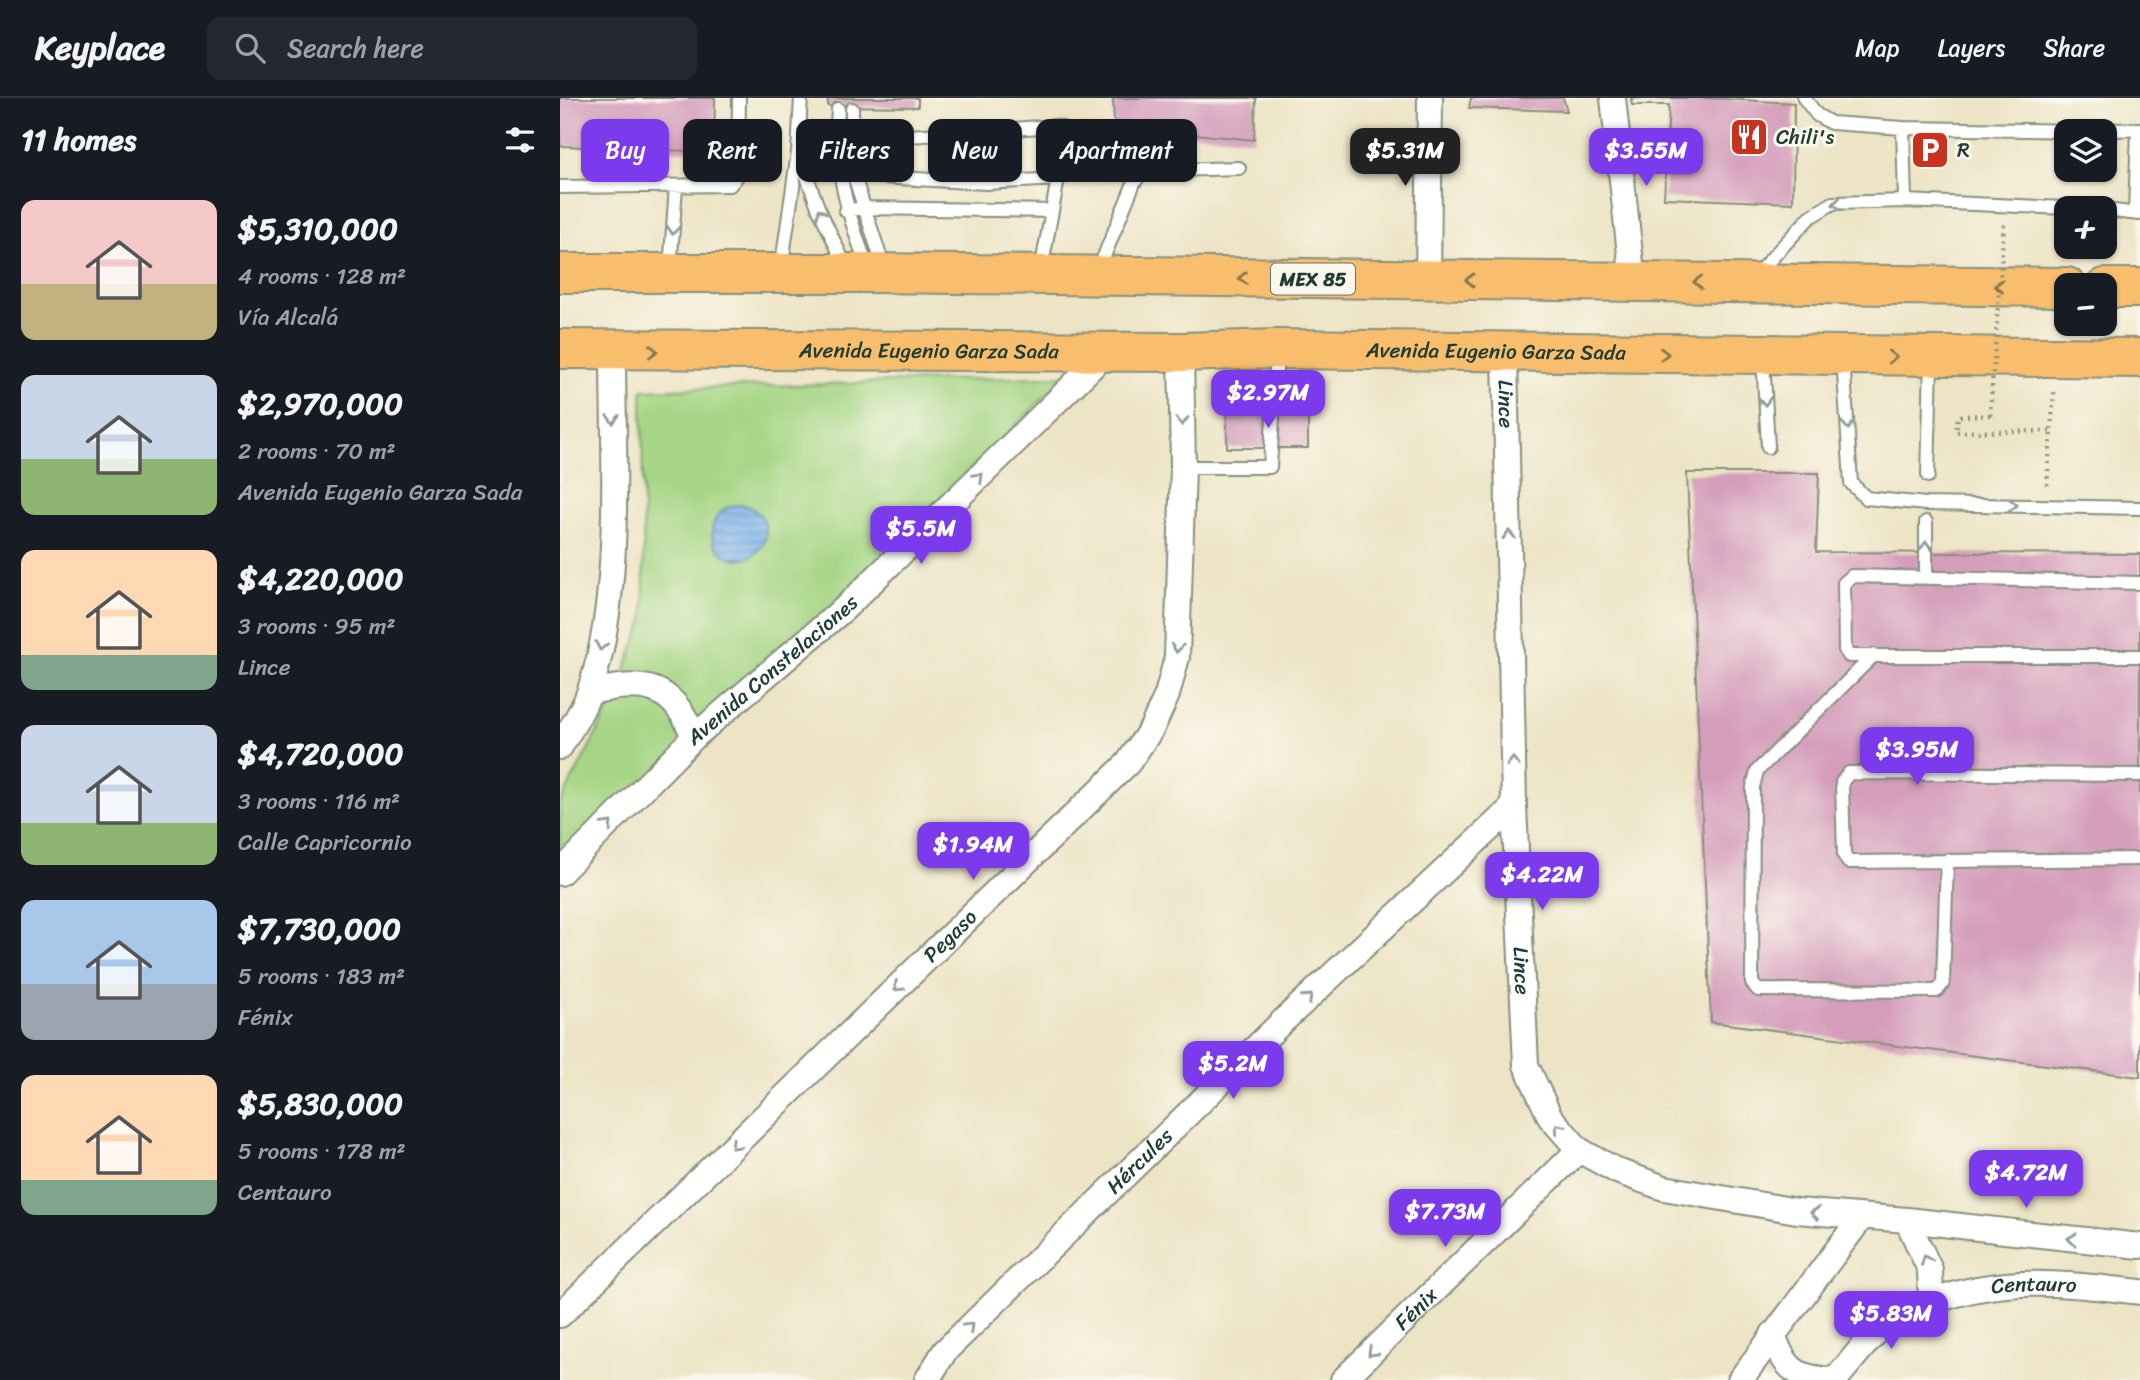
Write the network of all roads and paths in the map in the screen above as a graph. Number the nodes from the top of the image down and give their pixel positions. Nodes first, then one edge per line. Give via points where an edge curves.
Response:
1 (739, 98) edge
2 (801, 98) edge
3 (1430, 98) edge
4 (1613, 98) edge
5 (1804, 98) edge
6 (838, 109) dead end
7 (852, 109) dead end
8 (800, 119) edge
9 (837, 119) edge
10 (851, 119) edge
11 (1036, 127) edge
12 (1903, 128) junction
13 (2139, 129) edge
14 (914, 136) edge
15 (796, 166) edge
16 (1239, 168) dead end
17 (914, 179) edge
18 (1036, 180) edge
19 (809, 182) edge
20 (840, 182) edge
21 (855, 182) edge
22 (1058, 182) edge
23 (560, 187) edge
24 (676, 187) junction
25 (1905, 201) junction
26 (2054, 207) edge
27 (863, 208) junction
28 (846, 211) junction
29 (1052, 211) junction
30 (2117, 211) edge
31 (2137, 213) edge
32 (2004, 225) dead end
33 (560, 273) edge
34 (868, 273) junction
35 (670, 274) junction
36 (780, 274) junction
37 (1040, 277) junction
38 (1095, 277) junction
39 (1428, 280) junction
40 (1633, 282) junction
41 (1750, 282) junction
42 (2054, 287) edge
43 (2117, 288) edge
44 (2140, 288) edge
45 (560, 349) edge
46 (1277, 349) junction
47 (612, 351) junction
48 (1108, 351) junction
49 (1181, 352) junction
50 (1505, 353) junction
51 (1763, 354) junction
52 (1843, 357) junction
53 (1931, 357) junction
54 (2140, 358) edge
55 (1768, 447) dead end
56 (1183, 467) junction
57 (1928, 476) dead end
58 (2045, 506) junction
59 (2140, 508) edge
60 (1926, 522) dead end
61 (1926, 571) dead end
62 (2140, 583) edge
63 (1874, 655) junction
64 (2140, 656) edge
65 (590, 692) junction
66 (694, 737) junction
67 (560, 747) edge
68 (2140, 775) edge
69 (1514, 806) junction
70 (2140, 859) edge
71 (1947, 860) junction
72 (560, 873) edge
73 (1579, 1150) junction
74 (1861, 1217) junction
75 (1907, 1220) junction
76 (2140, 1246) edge
77 (2140, 1292) edge
78 (1931, 1303) junction
79 (560, 1315) edge
80 (1773, 1334) junction
81 (927, 1380) edge
82 (1343, 1380) edge
83 (1740, 1380) edge
84 (1834, 1380) edge

1 - 24 lane via 735,183
2 - 8 lane
3 - 39 street
4 - 40 street
5 - 12 lane via 1817,115 1831,123
6 - 9 lane
7 - 10 lane
11 - 14 lane
12 - 13 lane
12 - 25 lane
13 - 31 lane
15 - 36 lane
16 - 38 lane via 1143,171
17 - 18 lane
34 -> 19 lane via 818,207
20 - 28 lane
21 - 27 lane
22 - 29 lane
23 - 24 lane
24 -> 35 lane
25 - 26 lane
25 -> 41 lane via 1827,205 1810,217
27 - 28 lane
27 - 29 lane
27 - 34 lane
28 - 34 lane
29 - 37 lane
30 - 31 lane
32 - 58 path, bridge via 1990,415 1958,416 1956,432 2051,431
33 - 35 highway, MEX 85
34 - 36 highway, MEX 85
34 - 37 highway, MEX 85
35 - 36 highway, MEX 85
37 - 38 highway, MEX 85
39 -> 38 highway, MEX 85
40 -> 39 highway, MEX 85
41 -> 40 highway, MEX 85
42 -> 41 highway, MEX 85
43 - 44 highway
45 - 47 highway, Avenida Eugenio Garza Sada
46 - 49 highway, Avenida Eugenio Garza Sada
46 - 50 highway, Avenida Eugenio Garza Sada
46 - 56 lane via 1270,467
47 -> 48 highway, Avenida Eugenio Garza Sada
47 -> 65 street via 613,544 602,645
48 - 49 highway, Avenida Eugenio Garza Sada
66 -> 48 street, Avenida Constelaciones via 845,608
49 -> 56 street, Pegaso
50 -> 51 highway, Avenida Eugenio Garza Sada
69 -> 50 street, Lince
51 - 52 highway, Avenida Eugenio Garza Sada
51 -> 55 lane
52 -> 53 highway, Avenida Eugenio Garza Sada
52 -> 58 lane via 1851,483 1859,494 1871,500 1926,504
53 - 54 highway, Avenida Eugenio Garza Sada
53 - 57 lane
56 -> 79 street, Pegaso via 1177,657 1157,717 1128,763
58 - 59 lane
61 -> 60 lane
62 - 63 lane via 1852,576 1844,583 1846,653
63 - 64 lane
63 - 71 lane via 1757,771 1753,787 1752,983 1758,990 1937,991 1943,983
65 - 66 street via 627,684 655,688 680,708
65 - 67 street
72 -> 66 street, Avenida Constelaciones
68 - 71 lane via 1846,775 1842,782 1846,861
73 -> 69 street, Lince via 1550,1117 1526,1065
81 -> 69 street, Hércules via 945,1351 1283,1021
70 - 71 lane
74 -> 73 street, Lince via 1664,1188 1617,1171
73 -> 82 street, Fénix
74 - 75 street, Lince
74 - 80 street
76 -> 75 street, Lince
78 -> 75 street via 1930,1270
77 - 78 street, Centauro via 2043,1281 2007,1284
78 - 84 street, Centauro via 1882,1326
80 - 83 street
80 - 84 street via 1787,1366 1812,1379

